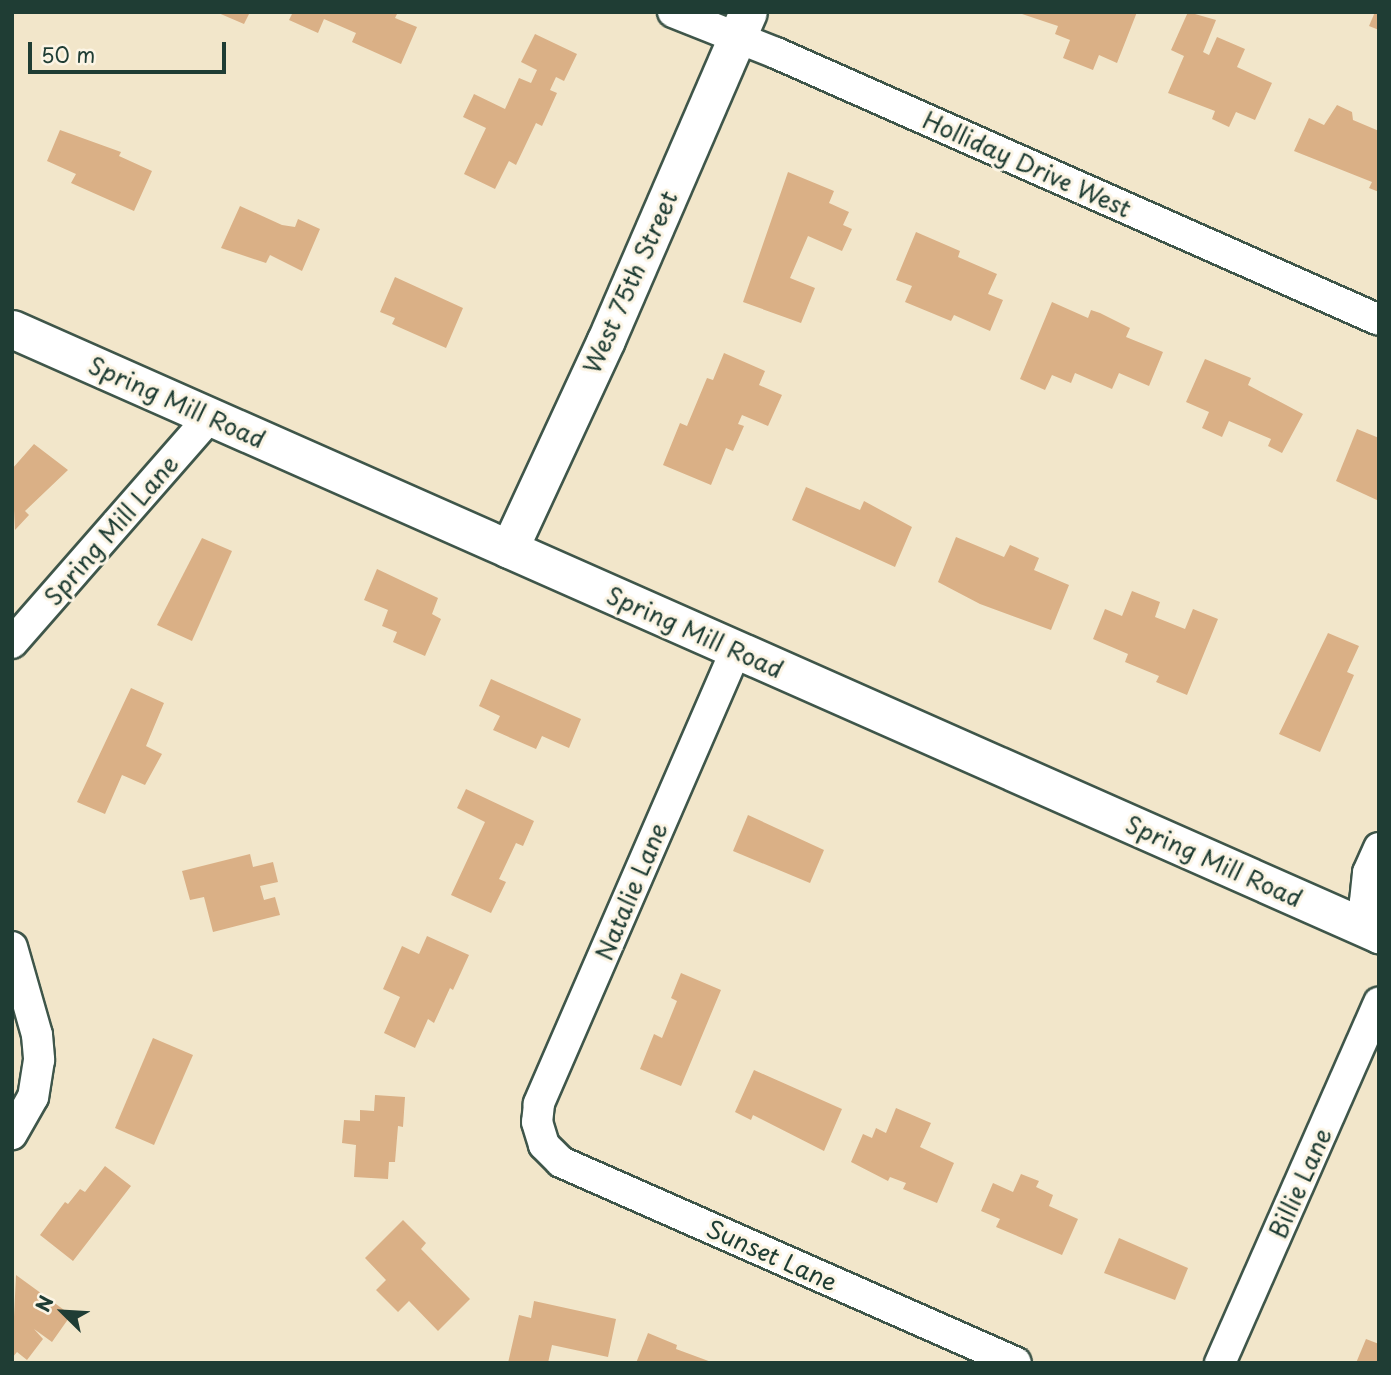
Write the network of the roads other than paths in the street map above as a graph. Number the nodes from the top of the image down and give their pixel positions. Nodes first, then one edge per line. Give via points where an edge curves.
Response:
1 (673, 12) edge
2 (742, 25) edge
3 (1379, 320) edge
4 (12, 328) edge
5 (210, 417) junction
6 (509, 549) junction
7 (12, 643) edge
8 (736, 650) junction
9 (1379, 848) edge
10 (1378, 935) edge
11 (12, 947) edge
12 (1379, 1003) edge
13 (12, 1134) edge
14 (541, 1134) joint
15 (1016, 1363) edge
16 (1220, 1363) edge

1 - 2 street, Holliday Drive West
2 - 3 street, Holliday Drive West
2 - 6 street, West 75th Street via 606,340
4 - 5 street, Spring Mill Road
5 - 6 street, Spring Mill Road
5 - 7 street, Spring Mill Lane
6 - 8 street, Spring Mill Road
8 - 10 street, Spring Mill Road
8 - 14 street, Natalie Lane via 539,1104
9 - 10 street via 1368,873 1366,902
11 - 13 street via 37,1035 39,1060 33,1097
12 - 16 street, Billie Lane
14 - 15 street, Sunset Lane via 561,1162

